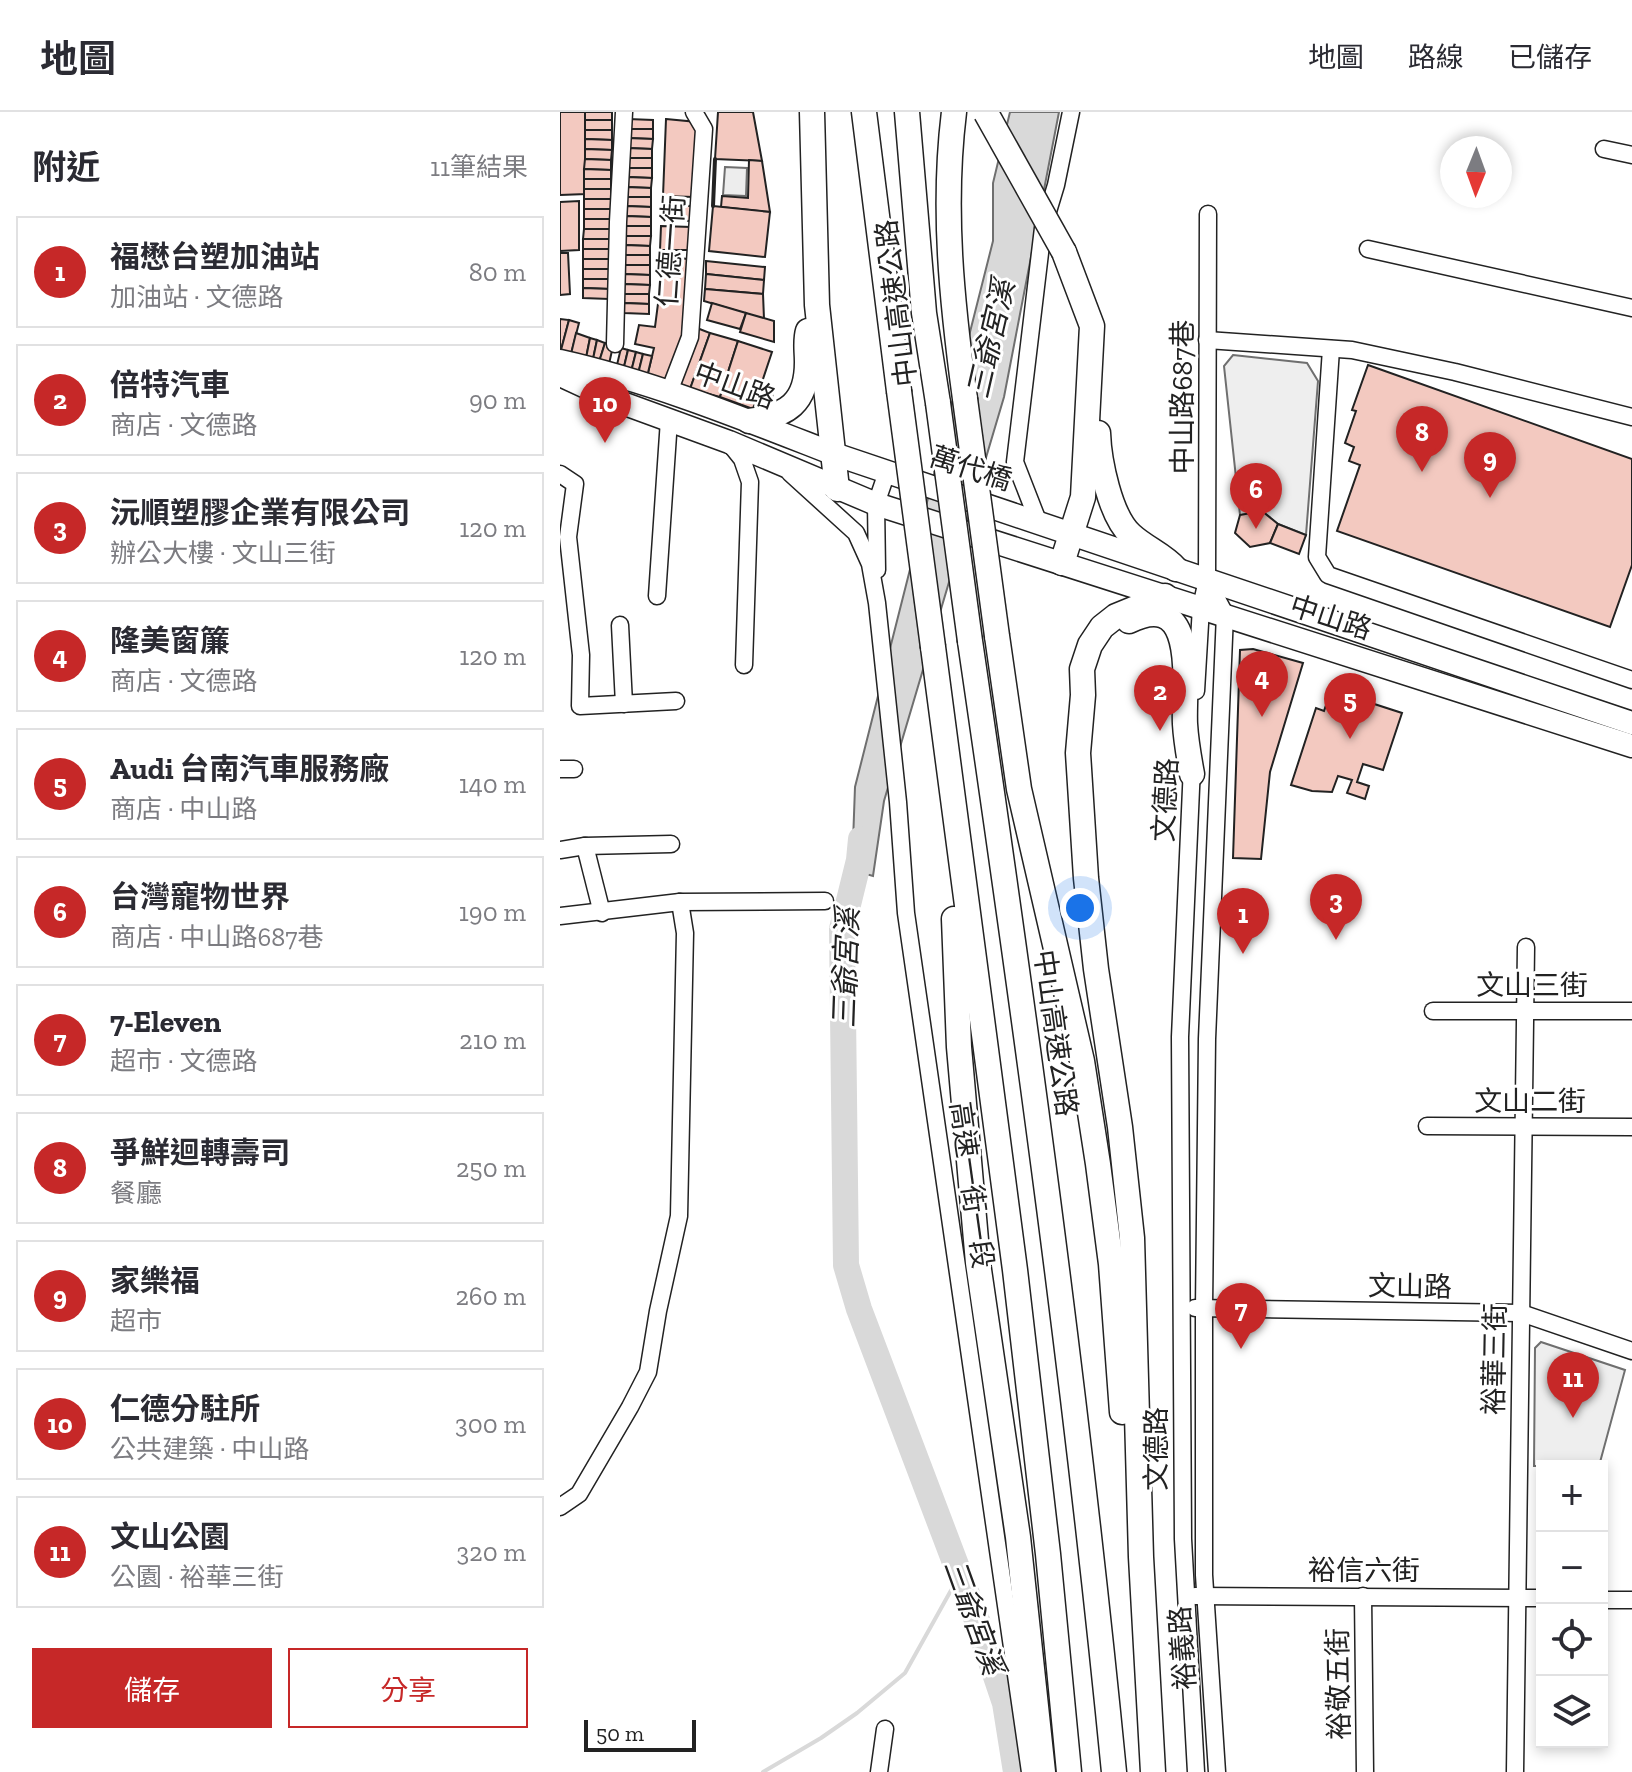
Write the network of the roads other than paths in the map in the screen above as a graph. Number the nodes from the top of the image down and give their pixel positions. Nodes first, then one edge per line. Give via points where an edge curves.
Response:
1 (624, 112) edge
2 (694, 112) edge
3 (795, 112) edge
4 (812, 112) edge
5 (864, 112) edge
6 (907, 112) edge
7 (954, 112) edge
8 (1071, 112) edge
9 (985, 113) edge
10 (1604, 149) dead end
11 (1632, 155) edge
12 (1208, 214) dead end
13 (815, 247) junction
14 (1368, 249) dead end
15 (817, 305) junction
16 (1632, 308) edge
17 (1092, 326) junction
18 (1207, 340) junction
19 (615, 344) dead end
20 (1331, 349) junction
21 (560, 361) edge
22 (560, 375) edge
23 (669, 392) junction
24 (1632, 417) edge
25 (669, 420) junction
26 (749, 421) junction
27 (729, 442) junction
28 (834, 454) junction
29 (779, 465) junction
30 (560, 474) edge
31 (894, 474) junction
32 (837, 489) junction
33 (876, 504) junction
34 (1038, 521) junction
35 (1072, 533) junction
36 (1062, 563) junction
37 (1176, 569) junction
38 (1207, 580) junction
39 (657, 596) dead end
40 (1165, 596) junction
41 (877, 603) junction
42 (1201, 607) junction
43 (1225, 614) junction
44 (620, 625) dead end
45 (744, 665) dead end
46 (1632, 680) edge
47 (1083, 695) junction
48 (676, 701) dead end
49 (624, 704) junction
50 (1632, 723) edge
51 (1632, 746) edge
52 (949, 761) junction
53 (1192, 774) junction
54 (671, 844) dead end
55 (585, 846) junction
56 (560, 850) edge
57 (825, 901) dead end
58 (680, 902) junction
59 (602, 913) junction
60 (560, 916) edge
61 (1526, 947) dead end
62 (1433, 1011) dead end
63 (1525, 1011) junction
64 (1632, 1011) edge
65 (1427, 1126) dead end
66 (1632, 1127) edge
67 (1523, 1128) junction
68 (1182, 1308) junction
69 (1204, 1308) junction
70 (1521, 1313) junction
71 (1632, 1351) edge
72 (560, 1507) edge
73 (1203, 1521) joint
74 (1183, 1539) joint
75 (1141, 1557) junction
76 (1205, 1596) junction
77 (1363, 1596) junction
78 (1185, 1597) junction
79 (1518, 1598) junction
80 (1536, 1598) edge
81 (1608, 1600) edge
82 (1632, 1600) edge
83 (885, 1729) dead end
84 (879, 1772) edge
85 (1030, 1772) edge
86 (1043, 1772) edge
87 (1069, 1772) edge
88 (1114, 1772) edge
89 (1153, 1772) edge
90 (1196, 1772) edge
91 (1217, 1772) edge
92 (1365, 1772) edge
93 (1515, 1772) edge

1 - 19 street, 仁德一街
2 - 23 street, 仁德一街 via 704,129 695,285 690,337
3 - 13 highway
4 - 13 highway
5 - 52 highway, 中山高速公路, bridge
6 - 88 highway, 中山高速公路, bridge via 924,313 1058,1273
7 - 75 highway, bridge via 947,225 953,309 1019,789 1082,1061 1098,1164 1123,1430
8 - 34 street via 1043,228 1015,462
9 - 17 highway, bridge via 1064,252
10 - 11 street
12 - 18 street, 中山路687巷
13 - 15 highway
14 - 16 street
15 - 26 highway via 799,398 780,415
15 - 28 highway
17 - 35 highway via 1083,497
17 - 37 highway via 1099,448 1114,504 1127,531
18 - 20 street
18 - 38 street, 中山路687巷
20 - 24 street via 1455,372
20 - 46 street via 1317,557 1328,575
21 - 23 main road, 中山路
22 - 25 main road, 中山路
23 - 26 main road, 中山路
25 - 27 main road, 中山路
25 - 39 street
26 - 28 main road, 中山路
27 - 29 main road, 中山路
27 - 45 street via 750,482
28 - 31 main road, 中山路
28 - 32 highway
29 - 32 main road, 中山路
29 - 41 street, 高速一街一段 via 856,533 870,564
30 - 49 street via 575,484 568,537 581,655 580,706
31 - 33 street, 高速一街一段
31 - 34 main road, 萬代橋, bridge
32 - 33 main road, 中山路
33 - 36 main road, 中山路, bridge
33 - 41 street, 高速一街一段
34 - 35 main road, 中山路
35 - 36 highway
35 - 37 main road, 中山路
36 - 40 main road, 中山路
37 - 38 main road, 中山路
38 - 42 street, 文德路
38 - 43 street
38 - 50 main road, 中山路
40 - 42 main road, 中山路
40 - 47 highway via 1125,611 1102,627 1082,663
41 - 85 street, 高速一街一段 via 906,913
42 - 43 main road, 中山路
42 - 53 street, 文德路
43 - 51 main road, 中山路
43 - 69 street, 文德路 via 1207,1039
44 - 49 street
47 - 53 highway via 1096,653 1115,630 1141,617 1166,618 1184,644 1185,726
47 - 75 highway via 1078,753 1086,878 1132,1238
48 - 49 street
52 - 86 highway via 959,1047 978,1263 1018,1537
52 - 87 highway, 中山高速公路 via 1043,1508
53 - 68 street, 文德路 via 1180,1037
54 - 55 street
55 - 56 street
55 - 59 street
57 - 58 street
58 - 59 street
58 - 72 street via 685,933 679,1216 648,1372 579,1494
59 - 60 street
61 - 63 street, 裕華三街
62 - 63 street, 文山三街
63 - 64 street, 文山三街
63 - 67 street, 裕華三街
65 - 67 street, 文山二街
66 - 67 street, 文山二街
67 - 70 street, 裕華三街
68 - 69 street, 文山路
68 - 74 street, 文德路
69 - 70 street, 文山路
69 - 73 street, 文德路
70 - 71 street, 文山路
70 - 79 street, 裕華三街
73 - 76 street, 裕義路
74 - 78 street, 裕義路
75 - 89 highway
76 - 77 street, 裕信六街
76 - 78 street, 裕信六街
76 - 91 street, 裕義路
77 - 79 street, 裕信六街
77 - 92 street, 裕敬五街
78 - 90 street, 裕義路
79 - 80 street, 裕信六街
79 - 93 street, 裕華三街
81 - 82 street
83 - 84 street

